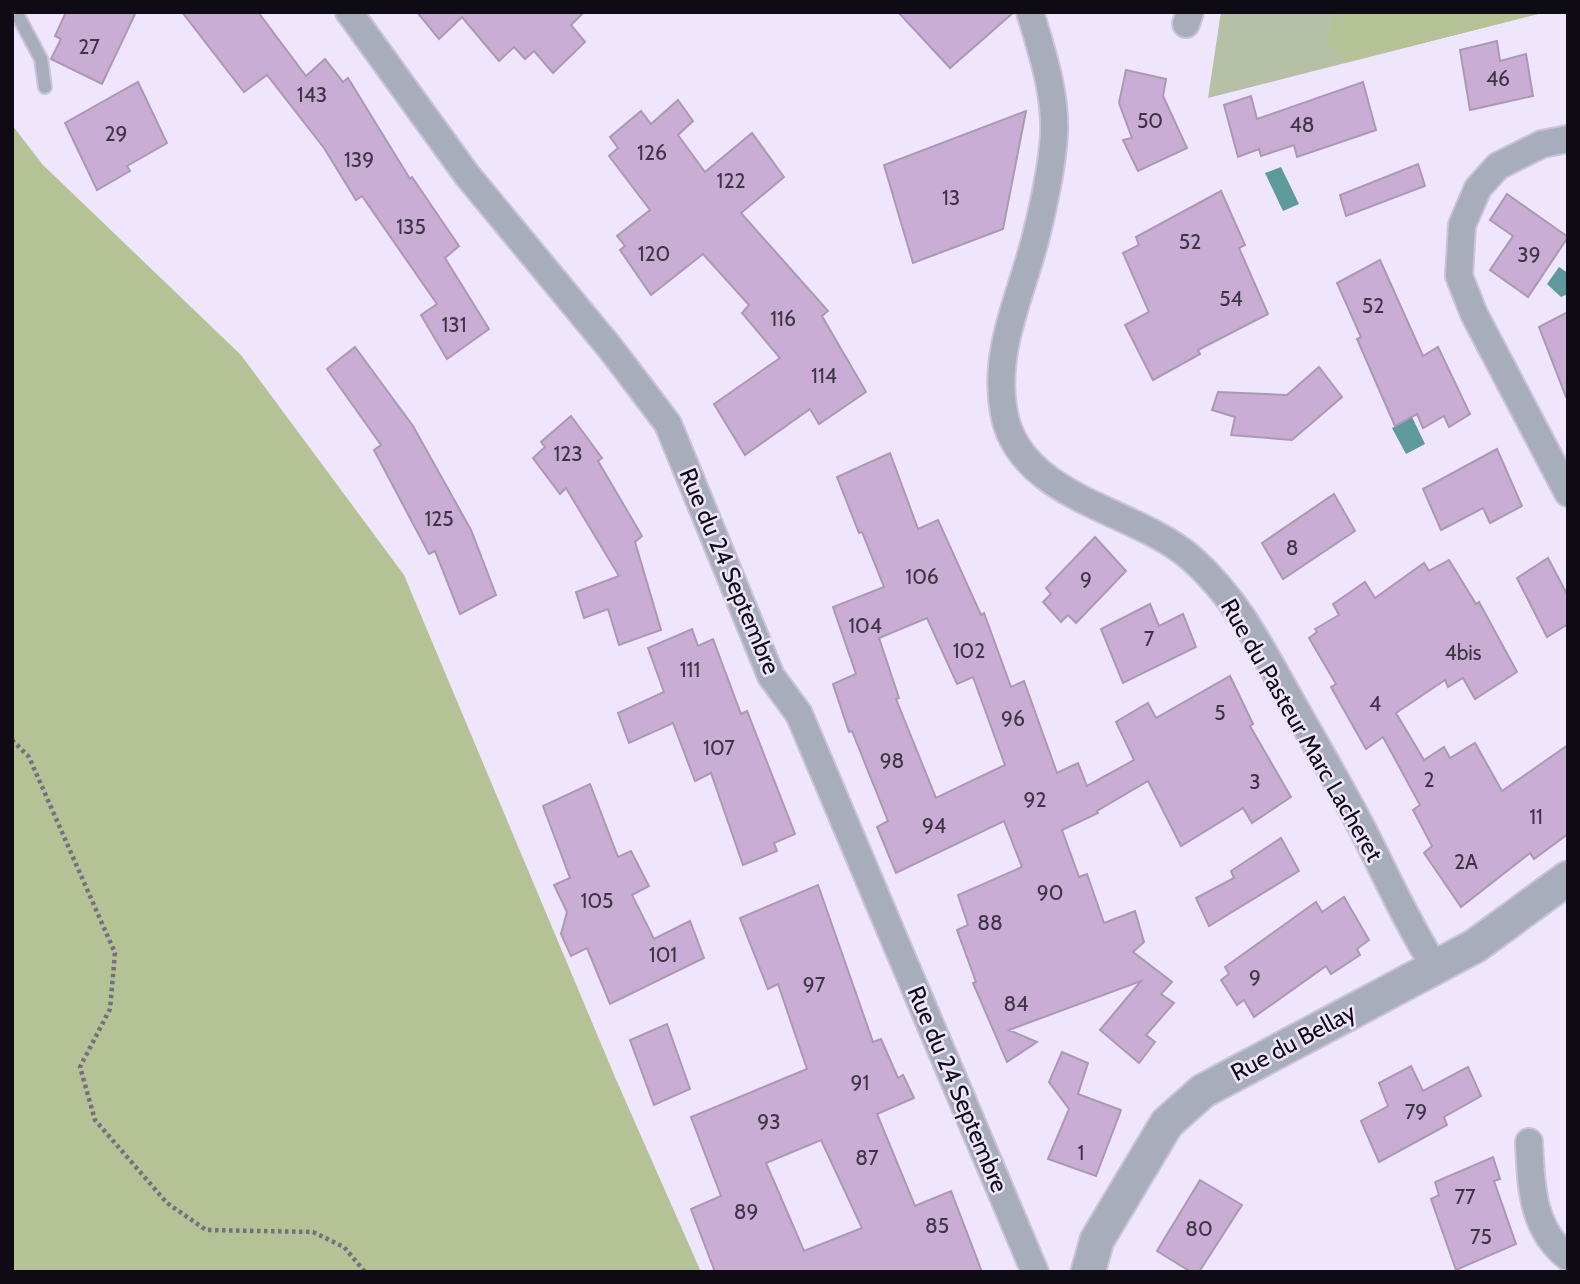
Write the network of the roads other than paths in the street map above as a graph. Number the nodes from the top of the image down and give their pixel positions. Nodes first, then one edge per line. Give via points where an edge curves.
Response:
1 (16, 12) edge
2 (349, 12) edge
3 (1030, 12) edge
4 (45, 87) dead end
5 (1568, 139) edge
6 (1568, 493) edge
7 (1568, 878) edge
8 (1435, 967) junction
9 (1529, 1142) dead end
10 (1568, 1257) edge
11 (1035, 1272) edge
12 (1088, 1272) edge

1 - 4 lane via 41,59
2 - 11 street, Rue du 24 Septembre via 467,174 668,424 771,676 799,714
3 - 8 street, Rue du Pasteur Marc Lacheret via 1048,69 1054,134 1036,235 1000,373 1004,416 1019,447 1044,475 1074,495 1136,523 1189,557 1237,606
5 - 6 street via 1542,144 1498,166 1478,188 1462,225 1459,276 1474,314
7 - 8 street, Rue du Bellay via 1475,946
8 - 12 street, Rue du Bellay via 1203,1091 1167,1122 1097,1240
9 - 10 street via 1532,1198 1541,1223

